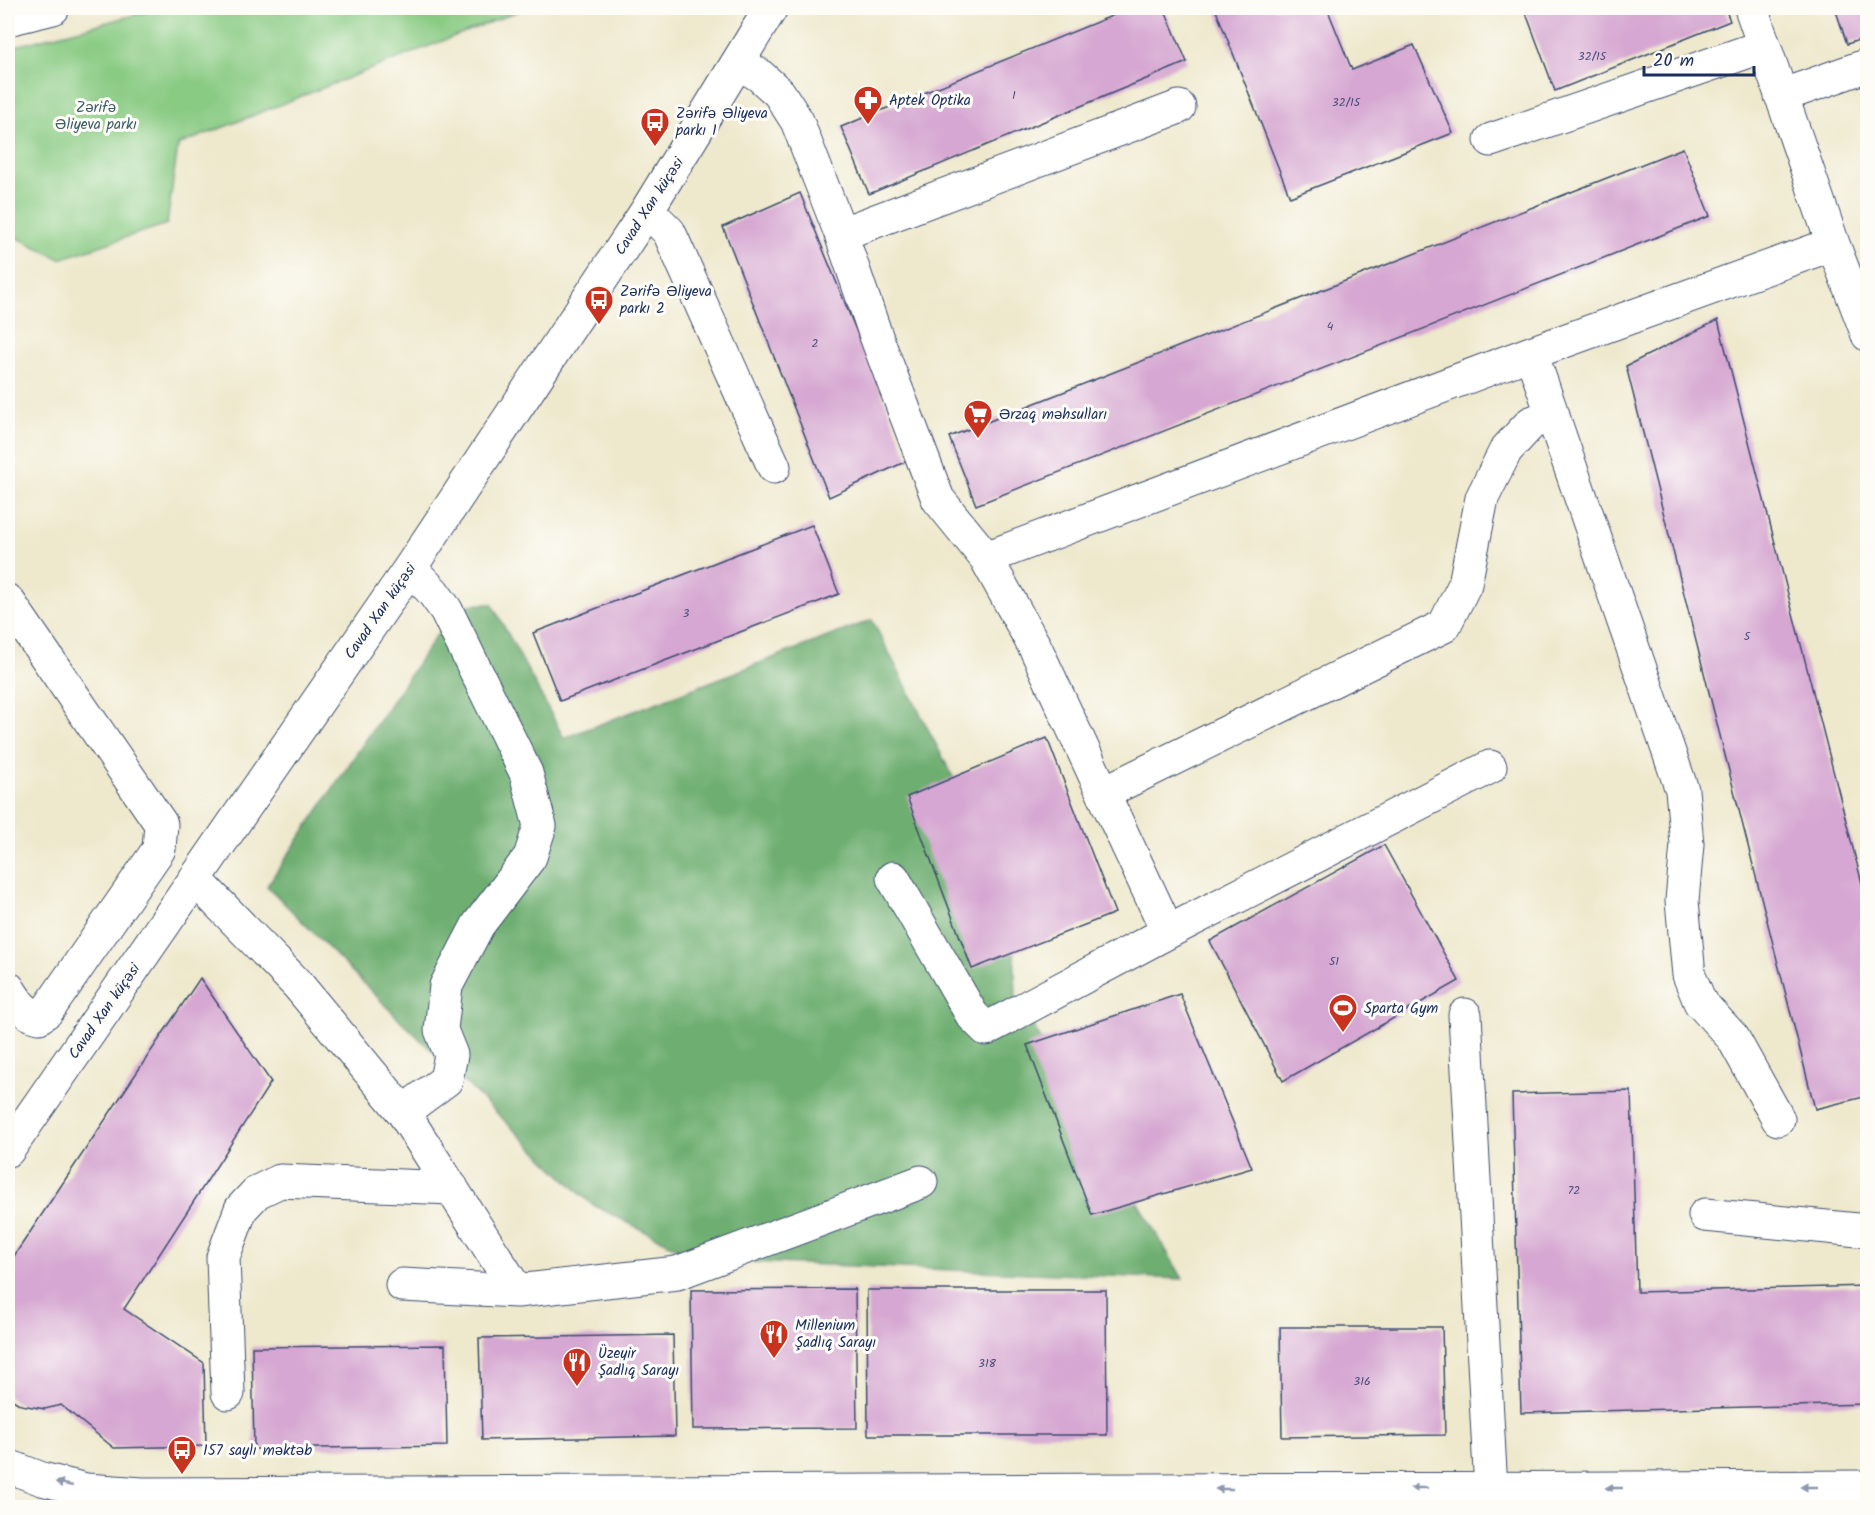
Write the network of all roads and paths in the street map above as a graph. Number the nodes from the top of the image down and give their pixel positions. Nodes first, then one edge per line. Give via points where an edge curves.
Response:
1 (53, 8) edge
2 (1751, 8) edge
3 (765, 14) edge
4 (8, 19) edge
5 (1764, 46) junction
6 (739, 63) junction
7 (1868, 64) edge
8 (1781, 96) junction
9 (1179, 107) dead end
10 (1491, 140) dead end
11 (646, 212) junction
12 (841, 234) junction
13 (1833, 244) junction
14 (1864, 314) edge
15 (1532, 353) junction
16 (1553, 415) junction
17 (774, 467) dead end
18 (986, 558) junction
19 (410, 568) junction
20 (8, 602) edge
21 (1490, 767) dead end
22 (1103, 793) junction
23 (893, 878) dead end
24 (195, 879) junction
25 (1168, 932) junction
26 (8, 988) edge
27 (1465, 1015) dead end
28 (403, 1112) junction
29 (1778, 1119) dead end
30 (8, 1150) edge
31 (921, 1182) dead end
32 (452, 1188) junction
33 (1705, 1215) dead end
34 (1868, 1231) edge
35 (402, 1286) dead end
36 (517, 1291) junction
37 (228, 1393) dead end
38 (8, 1466) edge
39 (1868, 1487) edge
40 (1492, 1498) edge
41 (143, 1501) edge

1 - 4 street
2 - 5 street
3 - 6 street, Cavad Xan küçəsi
5 - 8 street
5 - 10 street
6 - 11 street, Cavad Xan küçəsi
6 - 12 street via 779,93 797,121
7 - 8 street
8 - 13 street
9 - 12 street
11 - 17 street via 669,232
11 - 19 street, Cavad Xan küçəsi
12 - 18 street via 938,499
13 - 14 street
13 - 15 street
15 - 16 street
15 - 18 street
16 - 22 street via 1531,423 1506,450 1482,498 1466,584 1444,626
16 - 29 street via 1682,790 1687,844 1682,901 1689,975 1700,1002 1733,1038
18 - 22 street via 1036,649
19 - 24 street, Cavad Xan küçəsi
19 - 28 street via 446,610 526,773 540,826 530,857 478,925 446,986 441,1030 451,1054 446,1080
20 - 26 street via 161,824 159,849 47,1011 39,1017 31,1016
21 - 25 street
22 - 25 street
23 - 25 street via 972,1015 986,1029
24 - 28 street via 298,985
24 - 30 street, Cavad Xan küçəsi
27 - 40 street
28 - 32 street
31 - 36 street via 677,1272
32 - 36 street
32 - 37 street via 280,1181 257,1192 241,1209 223,1257
33 - 34 street
35 - 36 street
41 -> 38 street via 42,1479
39 -> 40 street
40 -> 41 street

